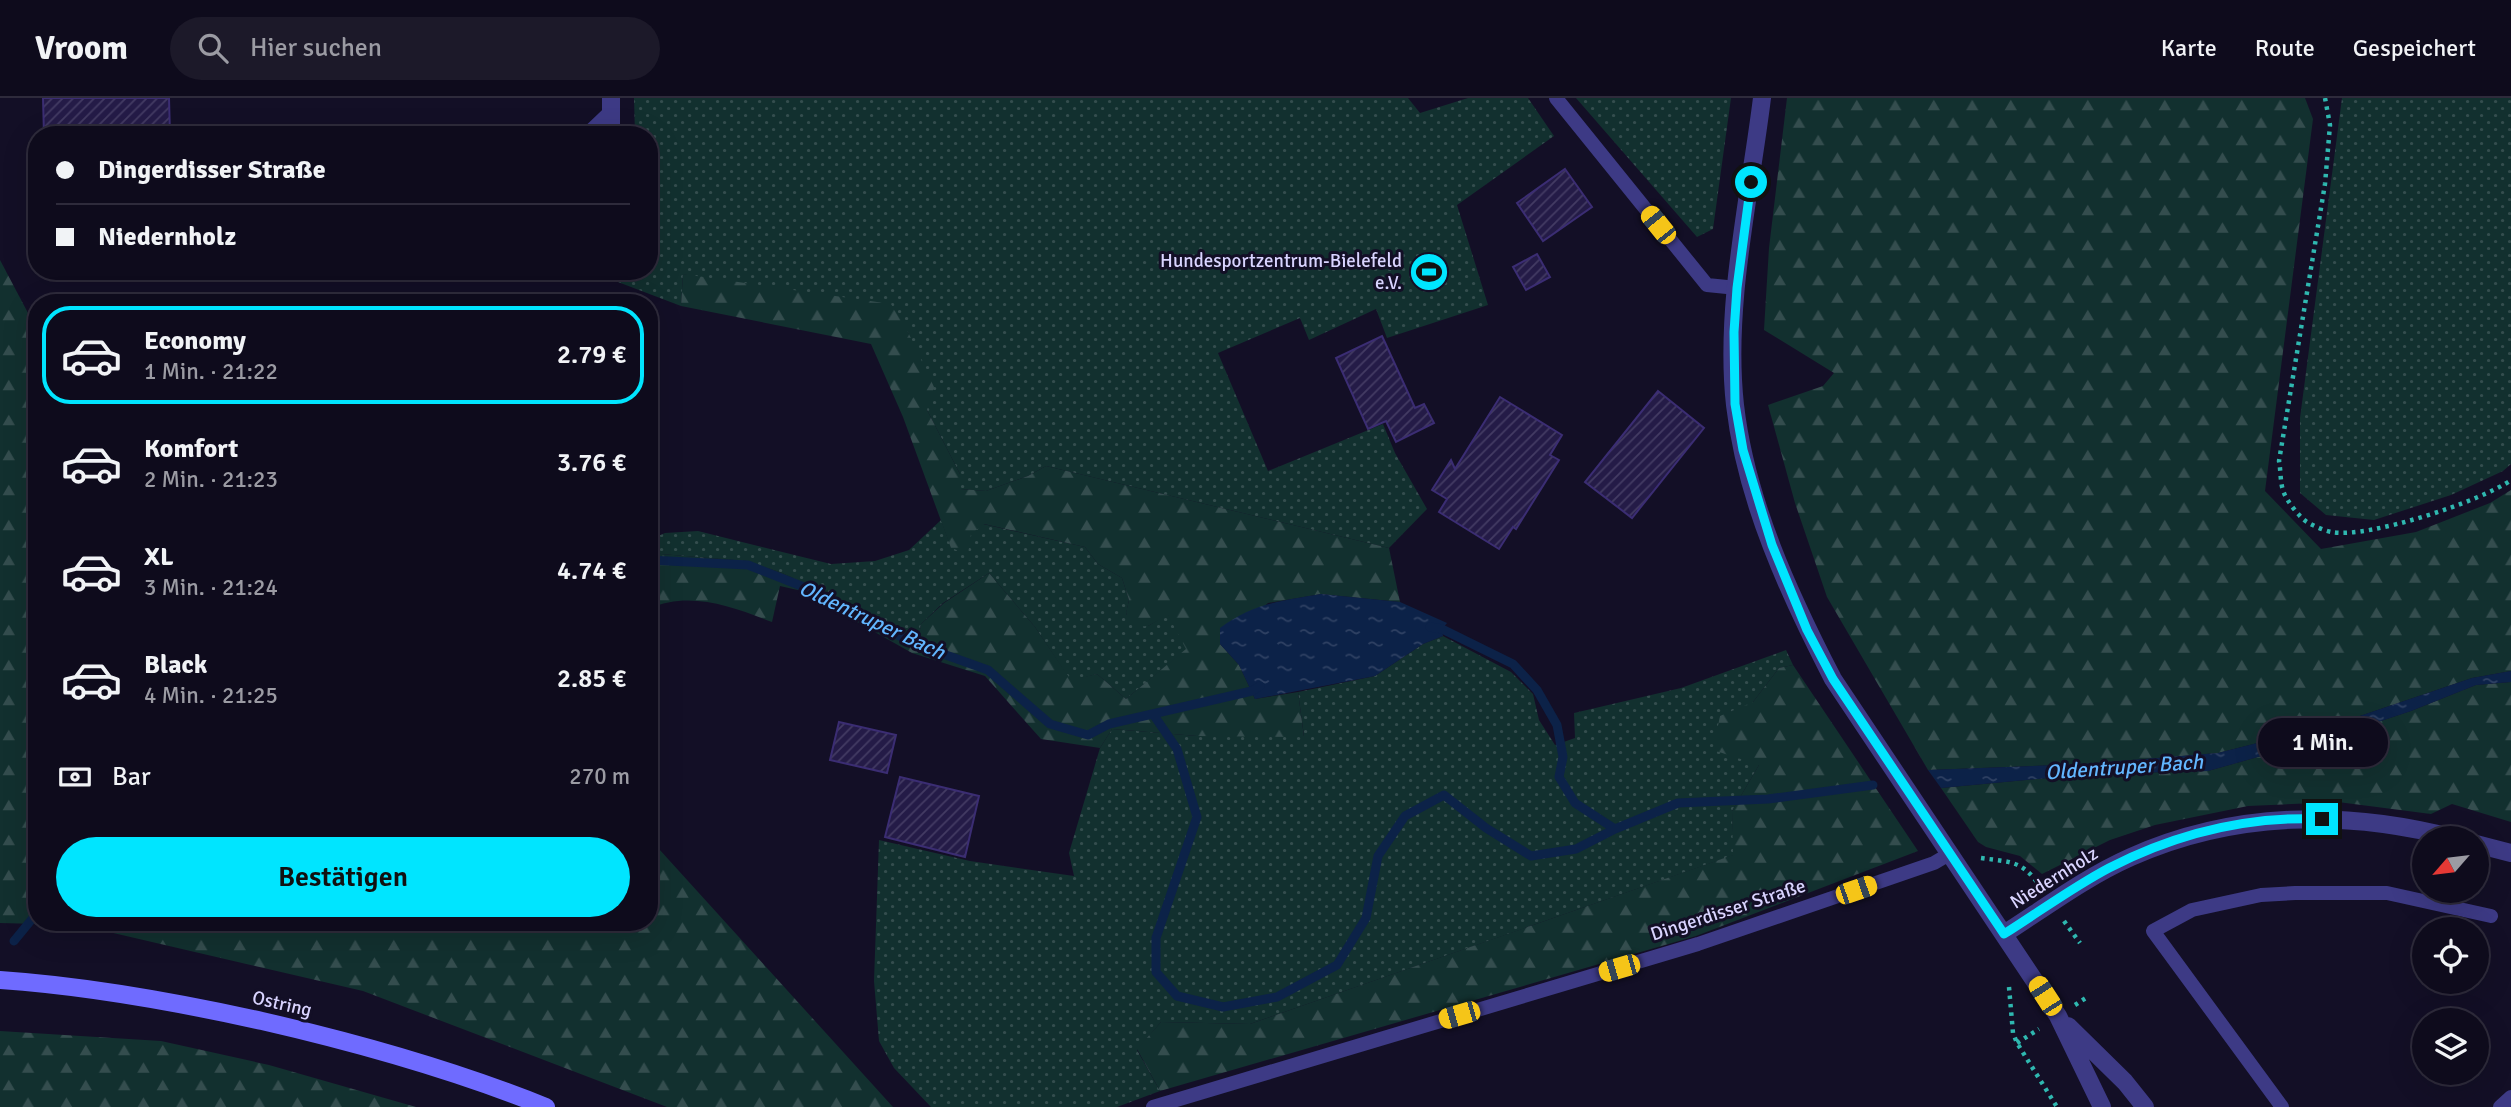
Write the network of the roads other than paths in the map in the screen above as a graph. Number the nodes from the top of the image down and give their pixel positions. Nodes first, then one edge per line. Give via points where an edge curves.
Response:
1 (1556, 98) edge
2 (1762, 98) edge
3 (611, 106) edge
4 (596, 126) edge
5 (611, 126) edge
6 (1737, 288) junction
7 (2412, 830) edge
8 (2489, 847) edge
9 (1951, 853) junction
10 (2511, 853) edge
11 (2491, 916) dead end
12 (2004, 934) junction
13 (0, 980) edge
14 (2058, 1016) junction
15 (2511, 1097) edge
16 (546, 1107) edge
17 (1153, 1107) edge
18 (2102, 1107) edge
19 (2145, 1107) edge
20 (2282, 1107) edge
21 (2500, 1107) edge

1 - 6 lane via 1707,285
2 - 6 street
3 - 4 street
3 - 5 street
6 - 9 street via 1735,404 1743,450 1772,545 1833,679
7 - 12 street, Niedernholz via 2362,820 2302,818 2205,831 2107,869
8 - 10 street
9 - 12 street
9 - 17 lane, Dingerdisser Straße via 1934,863 1698,944
11 - 20 lane via 2387,893 2295,893 2261,895 2192,911 2153,931
12 - 14 street
13 - 16 main road, Ostring via 111,992 315,1033 416,1061
14 - 18 street
14 - 19 street
15 - 21 lane

